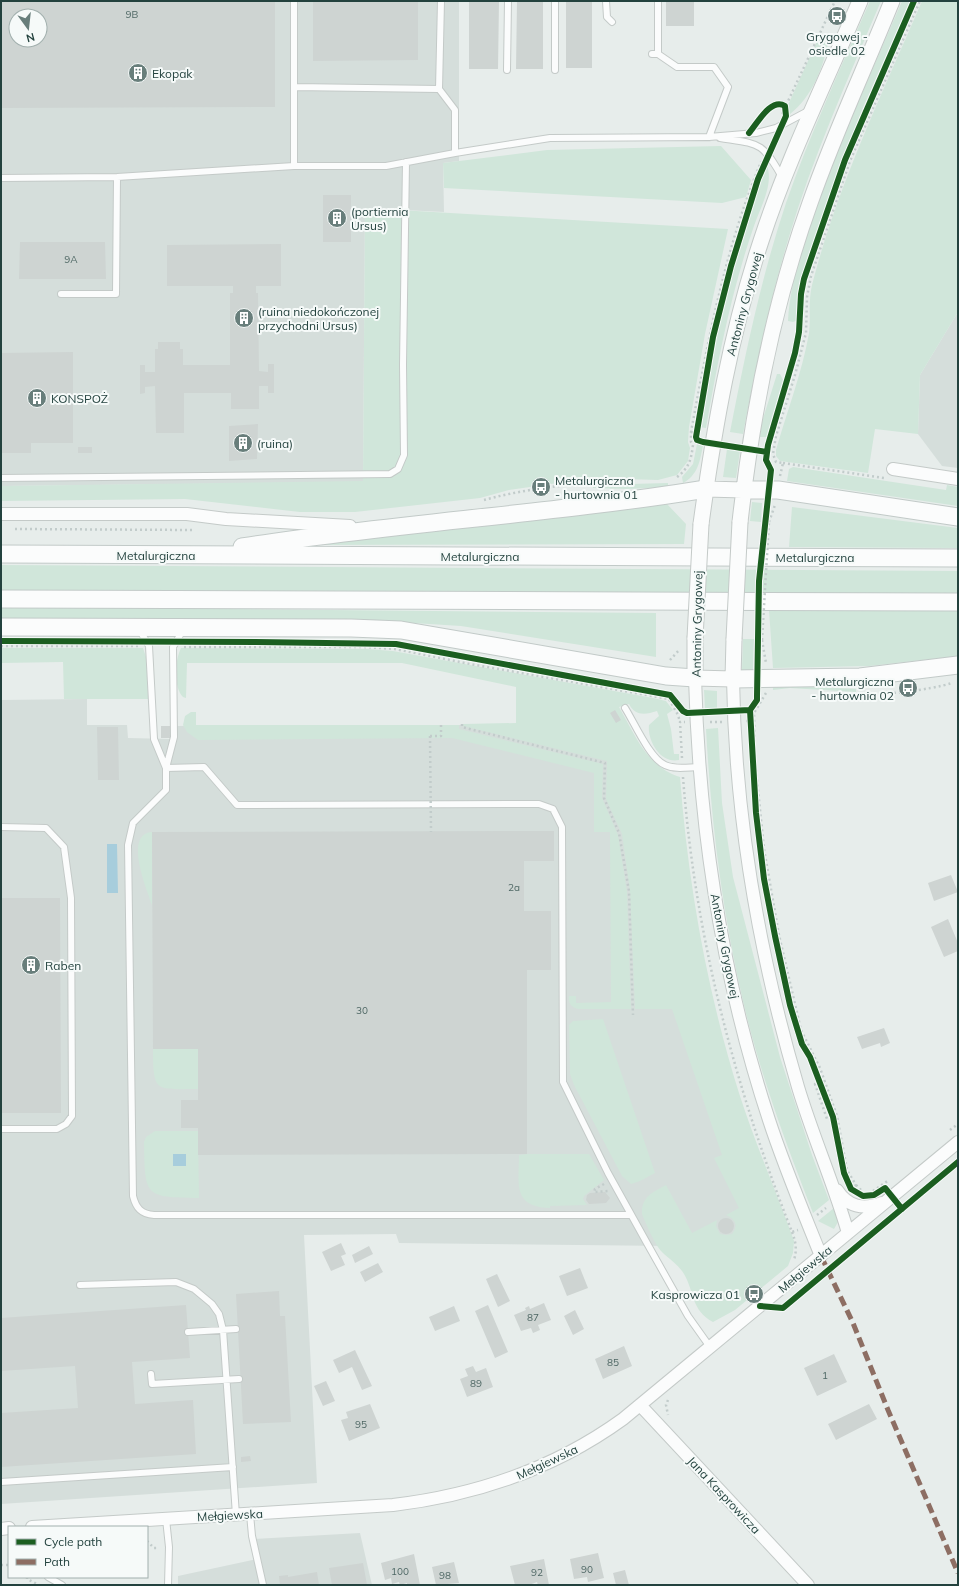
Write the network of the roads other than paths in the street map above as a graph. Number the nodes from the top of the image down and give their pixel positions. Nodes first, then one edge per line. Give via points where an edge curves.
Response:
1 (294, 1) edge
2 (441, 1) edge
3 (508, 1) edge
4 (556, 1) edge
5 (606, 1) edge
6 (658, 1) edge
7 (860, 1) edge
8 (892, 1) edge
9 (612, 22) dead end
10 (507, 70) dead end
11 (555, 70) dead end
12 (294, 87) junction
13 (439, 89) junction
14 (811, 109) junction
15 (709, 137) junction
16 (455, 153) junction
17 (406, 162) junction
18 (294, 166) junction
19 (117, 177) junction
20 (1, 178) edge
21 (784, 180) junction
22 (61, 294) dead end
23 (891, 474) road end
24 (1, 478) edge
25 (958, 479) edge
26 (706, 489) junction
27 (744, 490) junction
28 (1, 514) edge
29 (958, 517) edge
30 (401, 527) junction
31 (1, 554) edge
32 (189, 555) junction
33 (958, 558) edge
34 (1, 599) edge
35 (958, 602) edge
36 (1, 627) edge
37 (142, 635) junction
38 (179, 635) junction
39 (958, 665) edge
40 (695, 678) junction
41 (733, 679) junction
42 (625, 708) dead end
43 (699, 767) junction
44 (166, 768) junction
45 (1, 827) edge
46 (1, 1129) edge
47 (30, 1129) junction
48 (30, 1136) dead end
49 (958, 1142) edge
50 (831, 1181) junction
51 (889, 1199) junction
52 (631, 1215) junction
53 (848, 1233) junction
54 (821, 1256) junction
55 (80, 1285) dead end
56 (236, 1329) dead end
57 (223, 1330) junction
58 (188, 1332) dead end
59 (710, 1347) junction
60 (151, 1374) dead end
61 (239, 1379) dead end
62 (227, 1380) junction
63 (640, 1405) junction
64 (233, 1467) junction
65 (1, 1482) edge
66 (250, 1514) junction
67 (236, 1515) junction
68 (166, 1519) junction
69 (50, 1526) edge
70 (50, 1578) edge
71 (62, 1585) edge
72 (168, 1585) edge
73 (263, 1585) edge
74 (808, 1585) edge

1 - 12 lane
2 - 13 lane
3 - 10 lane
4 - 11 lane
5 - 9 lane via 607,17
6 - 15 lane via 655,54 677,67 714,67 728,86
7 - 14 street, Antoniny Grygowej
8 - 27 street via 836,136 793,254 771,335
12 - 13 lane
12 - 18 lane
13 - 16 lane via 455,110
14 - 15 lane via 776,128
14 - 21 street, Antoniny Grygowej
15 - 16 lane via 550,138
15 - 21 lane via 750,142 767,153
16 - 17 lane
17 - 18 lane via 386,166
17 - 24 lane via 404,455 398,469 390,474
18 - 19 lane
19 - 20 lane
19 - 22 lane via 116,294
21 - 26 street, Antoniny Grygowej via 760,241 746,288 725,378
23 - 25 street
26 - 27 street
26 - 30 main road
26 - 40 street, Antoniny Grygowej, bridge via 695,638
27 - 29 main road via 772,497
27 - 41 street, bridge via 740,522
28 - 30 street via 188,514 326,526
30 - 32 main road via 305,537
31 - 32 main road, Metalurgiczna
32 - 33 main road, Metalurgiczna
34 - 35 main road
36 - 37 main road
37 - 38 main road
37 - 44 lane via 150,646 154,739
38 - 40 main road via 351,628 401,630 666,676
38 - 44 lane via 173,705 174,737
39 - 41 main road via 860,677 762,674
40 - 41 street
40 - 43 street, Antoniny Grygowej
41 - 50 street via 740,796 759,932 789,1056
42 - 43 lane via 656,758 665,766
43 - 54 street, Antoniny Grygowej via 712,882 737,1009 769,1121
44 - 52 lane via 204,767 237,805 539,804 553,809 562,827 563,1082
44 - 52 lane via 166,790 133,823 128,846 133,1196 135,1205 140,1210 154,1216
45 - 47 lane via 46,828 64,847 71,898 72,1116 66,1124 57,1129
46 - 47 lane
47 - 48 lane
49 - 51 street, Mełgiewska
50 - 51 street via 849,1204 865,1207
50 - 53 street
51 - 53 street, Mełgiewska
52 - 59 lane via 688,1316
53 - 54 street, Mełgiewska
54 - 59 street, Mełgiewska
55 - 57 lane via 176,1282 194,1289 212,1304 219,1314
56 - 57 lane
57 - 58 lane
57 - 62 lane
59 - 63 street, Mełgiewska
60 - 62 lane via 152,1384
61 - 62 lane
62 - 64 lane
63 - 66 street, Mełgiewska via 608,1429 557,1460 521,1476 476,1491 435,1500 392,1505
63 - 74 street, Jana Kasprowicza
64 - 65 lane
64 - 67 lane
66 - 67 street, Mełgiewska
66 - 73 lane
67 - 68 street, Mełgiewska
68 - 69 street, Mełgiewska
68 - 72 lane via 169,1547
70 - 71 lane

